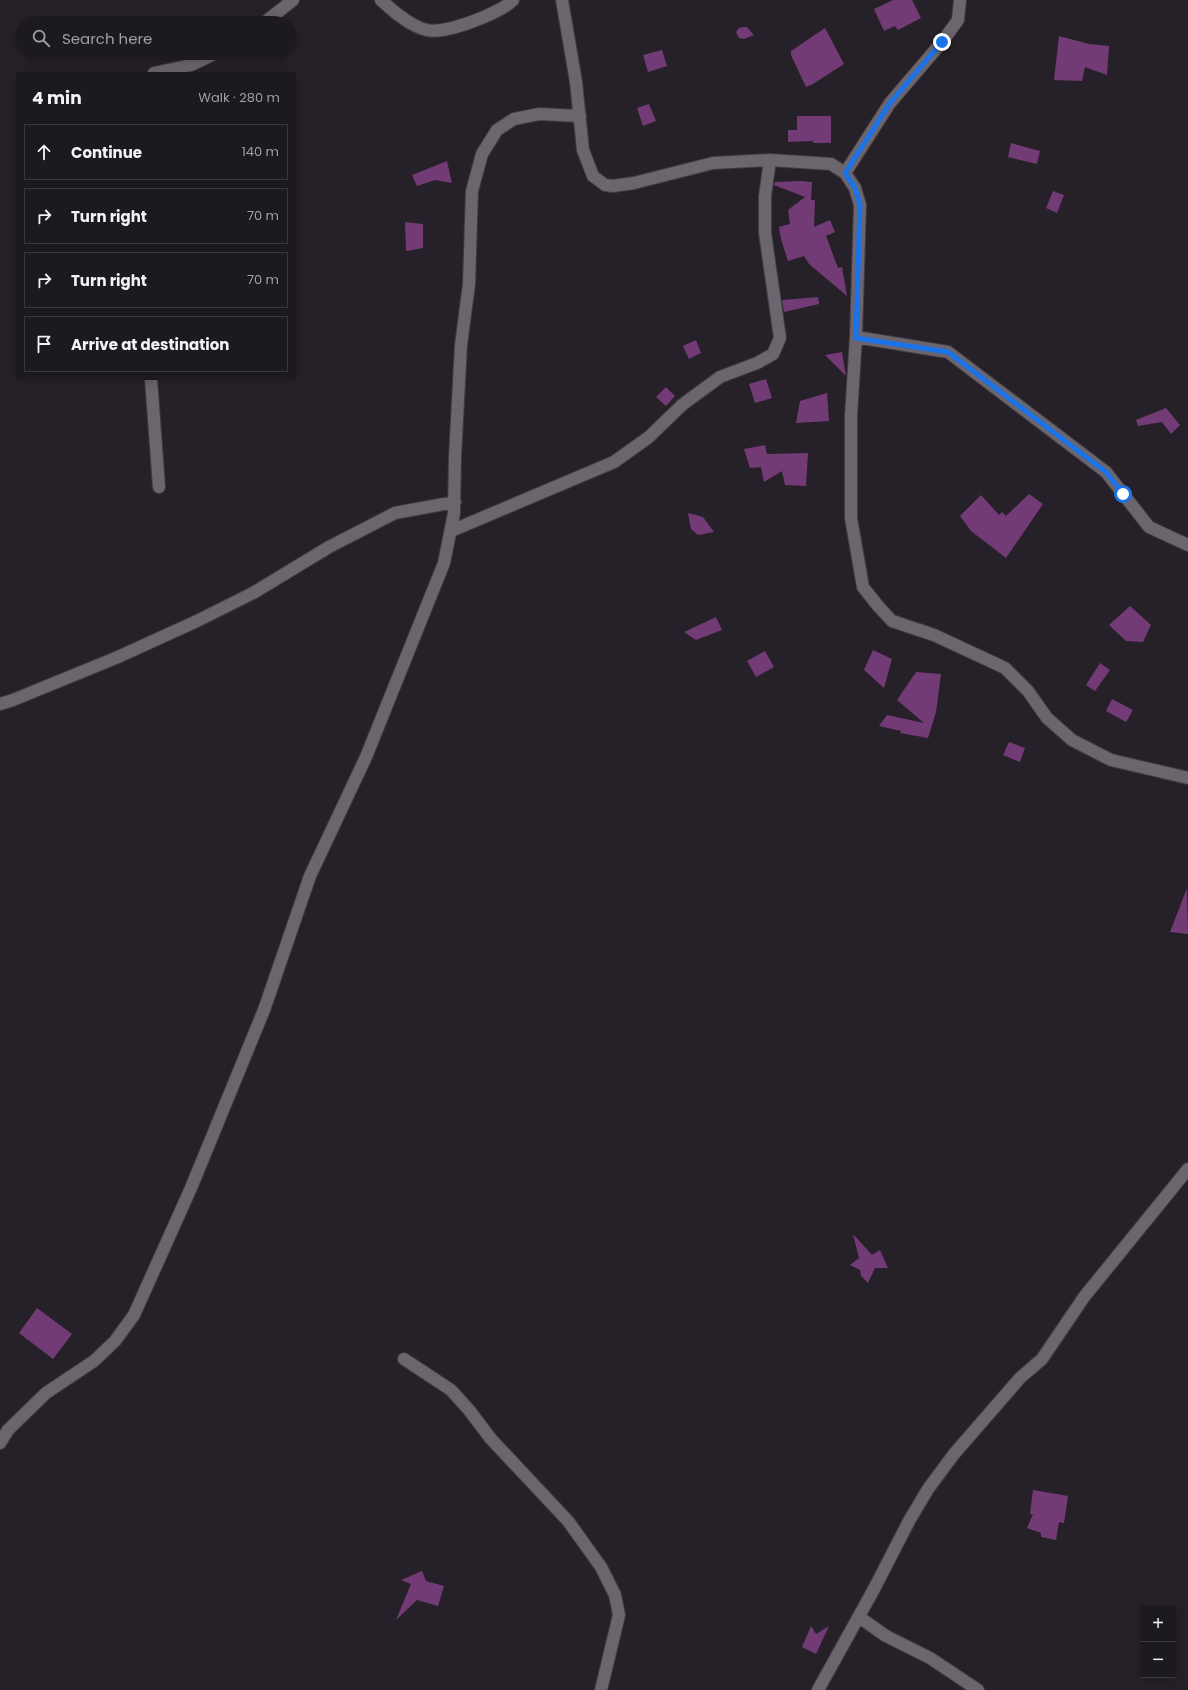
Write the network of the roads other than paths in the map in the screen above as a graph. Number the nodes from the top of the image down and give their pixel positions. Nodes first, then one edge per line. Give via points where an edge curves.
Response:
1 (293, 0) edge
2 (381, 0) edge
3 (513, 0) edge
4 (562, 0) edge
5 (960, 0) edge
6 (273, 16) edge
7 (201, 60) edge
8 (159, 72) edge
9 (580, 116) junction
10 (770, 160) junction
11 (845, 173) junction
12 (856, 338) junction
13 (151, 380) edge
14 (159, 487) dead end
15 (455, 502) junction
16 (451, 531) junction
17 (1188, 545) edge
18 (0, 704) edge
19 (1188, 778) edge
20 (1188, 1169) edge
21 (404, 1358) dead end
22 (1, 1439) edge
23 (859, 1617) junction
24 (601, 1690) edge
25 (818, 1690) edge
26 (978, 1690) edge

1 - 6 street
2 - 3 street via 412,23 428,31 449,29 488,16
4 - 9 street
5 - 11 street via 958,20 890,103
7 - 8 street via 191,65
9 - 10 street via 585,157 593,176 606,185 634,183 712,163
9 - 15 street via 539,114 514,119 497,130 482,154 477,169 472,191 469,284 461,345
10 - 11 street via 831,164
10 - 16 street via 765,196 765,233 780,338 773,354 720,377 682,406 649,437 614,462
11 - 12 street via 855,188 860,205
12 - 17 street via 948,352 1106,472 1149,527
12 - 19 street via 851,416 851,518 863,587 892,621 934,636 1004,668 1028,691 1047,718 1088,750 1111,760
13 - 14 street
15 - 16 street
15 - 18 street via 396,513 329,547 252,593 197,621 118,657
16 - 22 street via 444,563 366,757 310,876 261,1018 191,1188 134,1315 115,1341 94,1361 46,1393
20 - 23 street via 1084,1297 1042,1359 1020,1378 954,1454 928,1489
21 - 24 street via 451,1390 491,1439 568,1521 601,1566 615,1595 618,1615
23 - 25 street
23 - 26 street via 886,1636 930,1658

